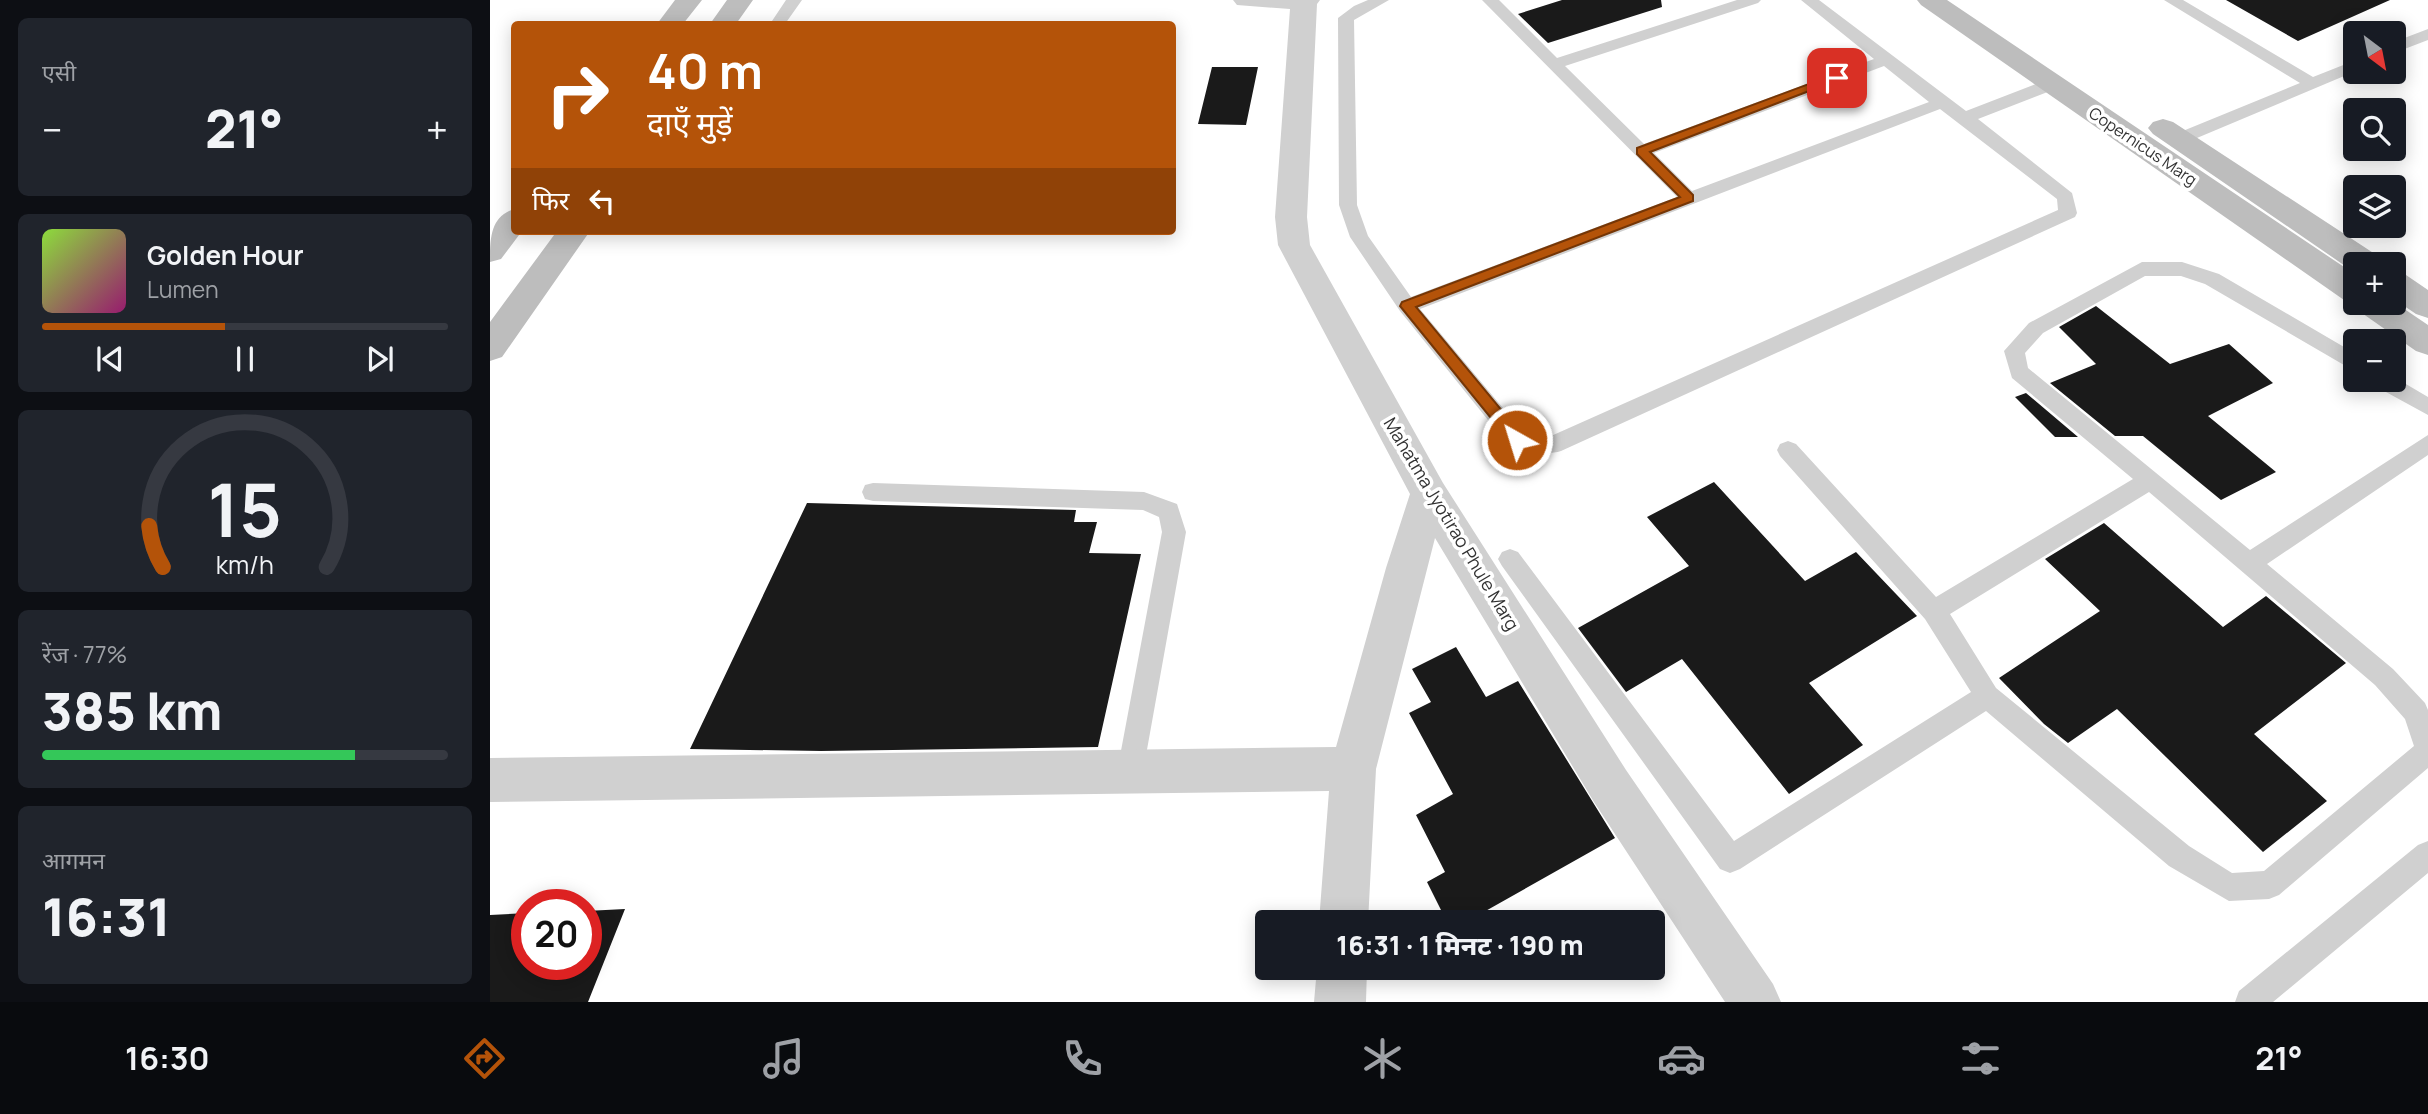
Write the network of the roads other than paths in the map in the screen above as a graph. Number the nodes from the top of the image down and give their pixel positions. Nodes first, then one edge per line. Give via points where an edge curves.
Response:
1 (689, 0) edge
2 (740, 0) edge
3 (794, 0) edge
4 (1246, 0) edge
5 (1381, 0) edge
6 (1490, 0) edge
7 (1753, 0) edge
8 (1809, 0) edge
9 (1930, 0) edge
10 (1973, 0) edge
11 (2172, 0) edge
12 (1306, 1) edge
13 (672, 21) edge
14 (725, 21) edge
15 (779, 21) edge
16 (2428, 34) edge
17 (2406, 43) edge
18 (1886, 60) junction
19 (1554, 64) junction
20 (2343, 70) edge
21 (2312, 83) junction
22 (2052, 84) junction
23 (1941, 103) junction
24 (1965, 118) junction
25 (2179, 139) junction
26 (1641, 151) junction
27 (1689, 198) junction
28 (511, 224) edge
29 (571, 235) edge
30 (490, 251) edge
31 (2348, 252) edge
32 (2343, 283) edge
33 (2406, 291) edge
34 (1407, 306) junction
35 (2428, 306) edge
36 (2389, 315) edge
37 (2428, 342) edge
38 (490, 348) edge
39 (2343, 356) edge
40 (2402, 392) edge
41 (2428, 407) edge
42 (2428, 444) edge
43 (1788, 450) dead end
44 (2150, 480) junction
45 (873, 492) dead end
46 (1429, 494) junction
47 (1510, 559) dead end
48 (2250, 563) junction
49 (1934, 611) junction
50 (1987, 696) junction
51 (2428, 750) edge
52 (1353, 769) junction
53 (1130, 772) junction
54 (490, 780) edge
55 (2428, 855) edge
56 (1345, 910) edge
57 (1341, 980) edge
58 (1340, 1002) edge
59 (1755, 1002) edge
60 (2250, 1002) edge

1 - 13 street
2 - 14 street
3 - 15 lane
4 - 12 street
5 - 34 lane via 1346,18 1348,205 1359,237
6 - 19 lane
7 - 19 lane
8 - 18 lane
9 - 22 street, Copernicus Marg
10 - 25 street, Copernicus Marg
11 - 21 lane
12 - 46 street, Mahatma Jyotirao Phule Marg via 1291,217 1294,245
16 - 17 lane
18 - 23 lane
18 - 26 lane
19 - 26 lane
20 - 21 lane
21 - 25 lane
22 - 24 lane
22 - 32 street, Copernicus Marg
23 - 24 lane
23 - 27 lane
24 - 34 lane via 2066,197 2068,213 1553,445 1517,440
25 - 31 street, Copernicus Marg
26 - 27 lane
27 - 34 lane
28 - 30 street
29 - 38 street
33 - 35 street
36 - 37 street
39 - 44 lane via 2212,279 2182,269 2142,269 2036,328 2014,351 2019,372
40 - 41 lane
42 - 48 lane
43 - 49 lane
44 - 48 lane
44 - 49 lane
45 - 53 lane via 1144,502 1169,511 1174,532
46 - 52 street
46 - 59 street, Mahatma Jyotirao Phule Marg via 1610,786
47 - 50 lane via 1730,859
48 - 51 lane via 2384,677 2416,712
49 - 50 lane
50 - 51 lane via 2179,856 2229,887 2269,885
52 - 53 street
52 - 56 street
53 - 54 street
55 - 60 lane
57 - 58 street

